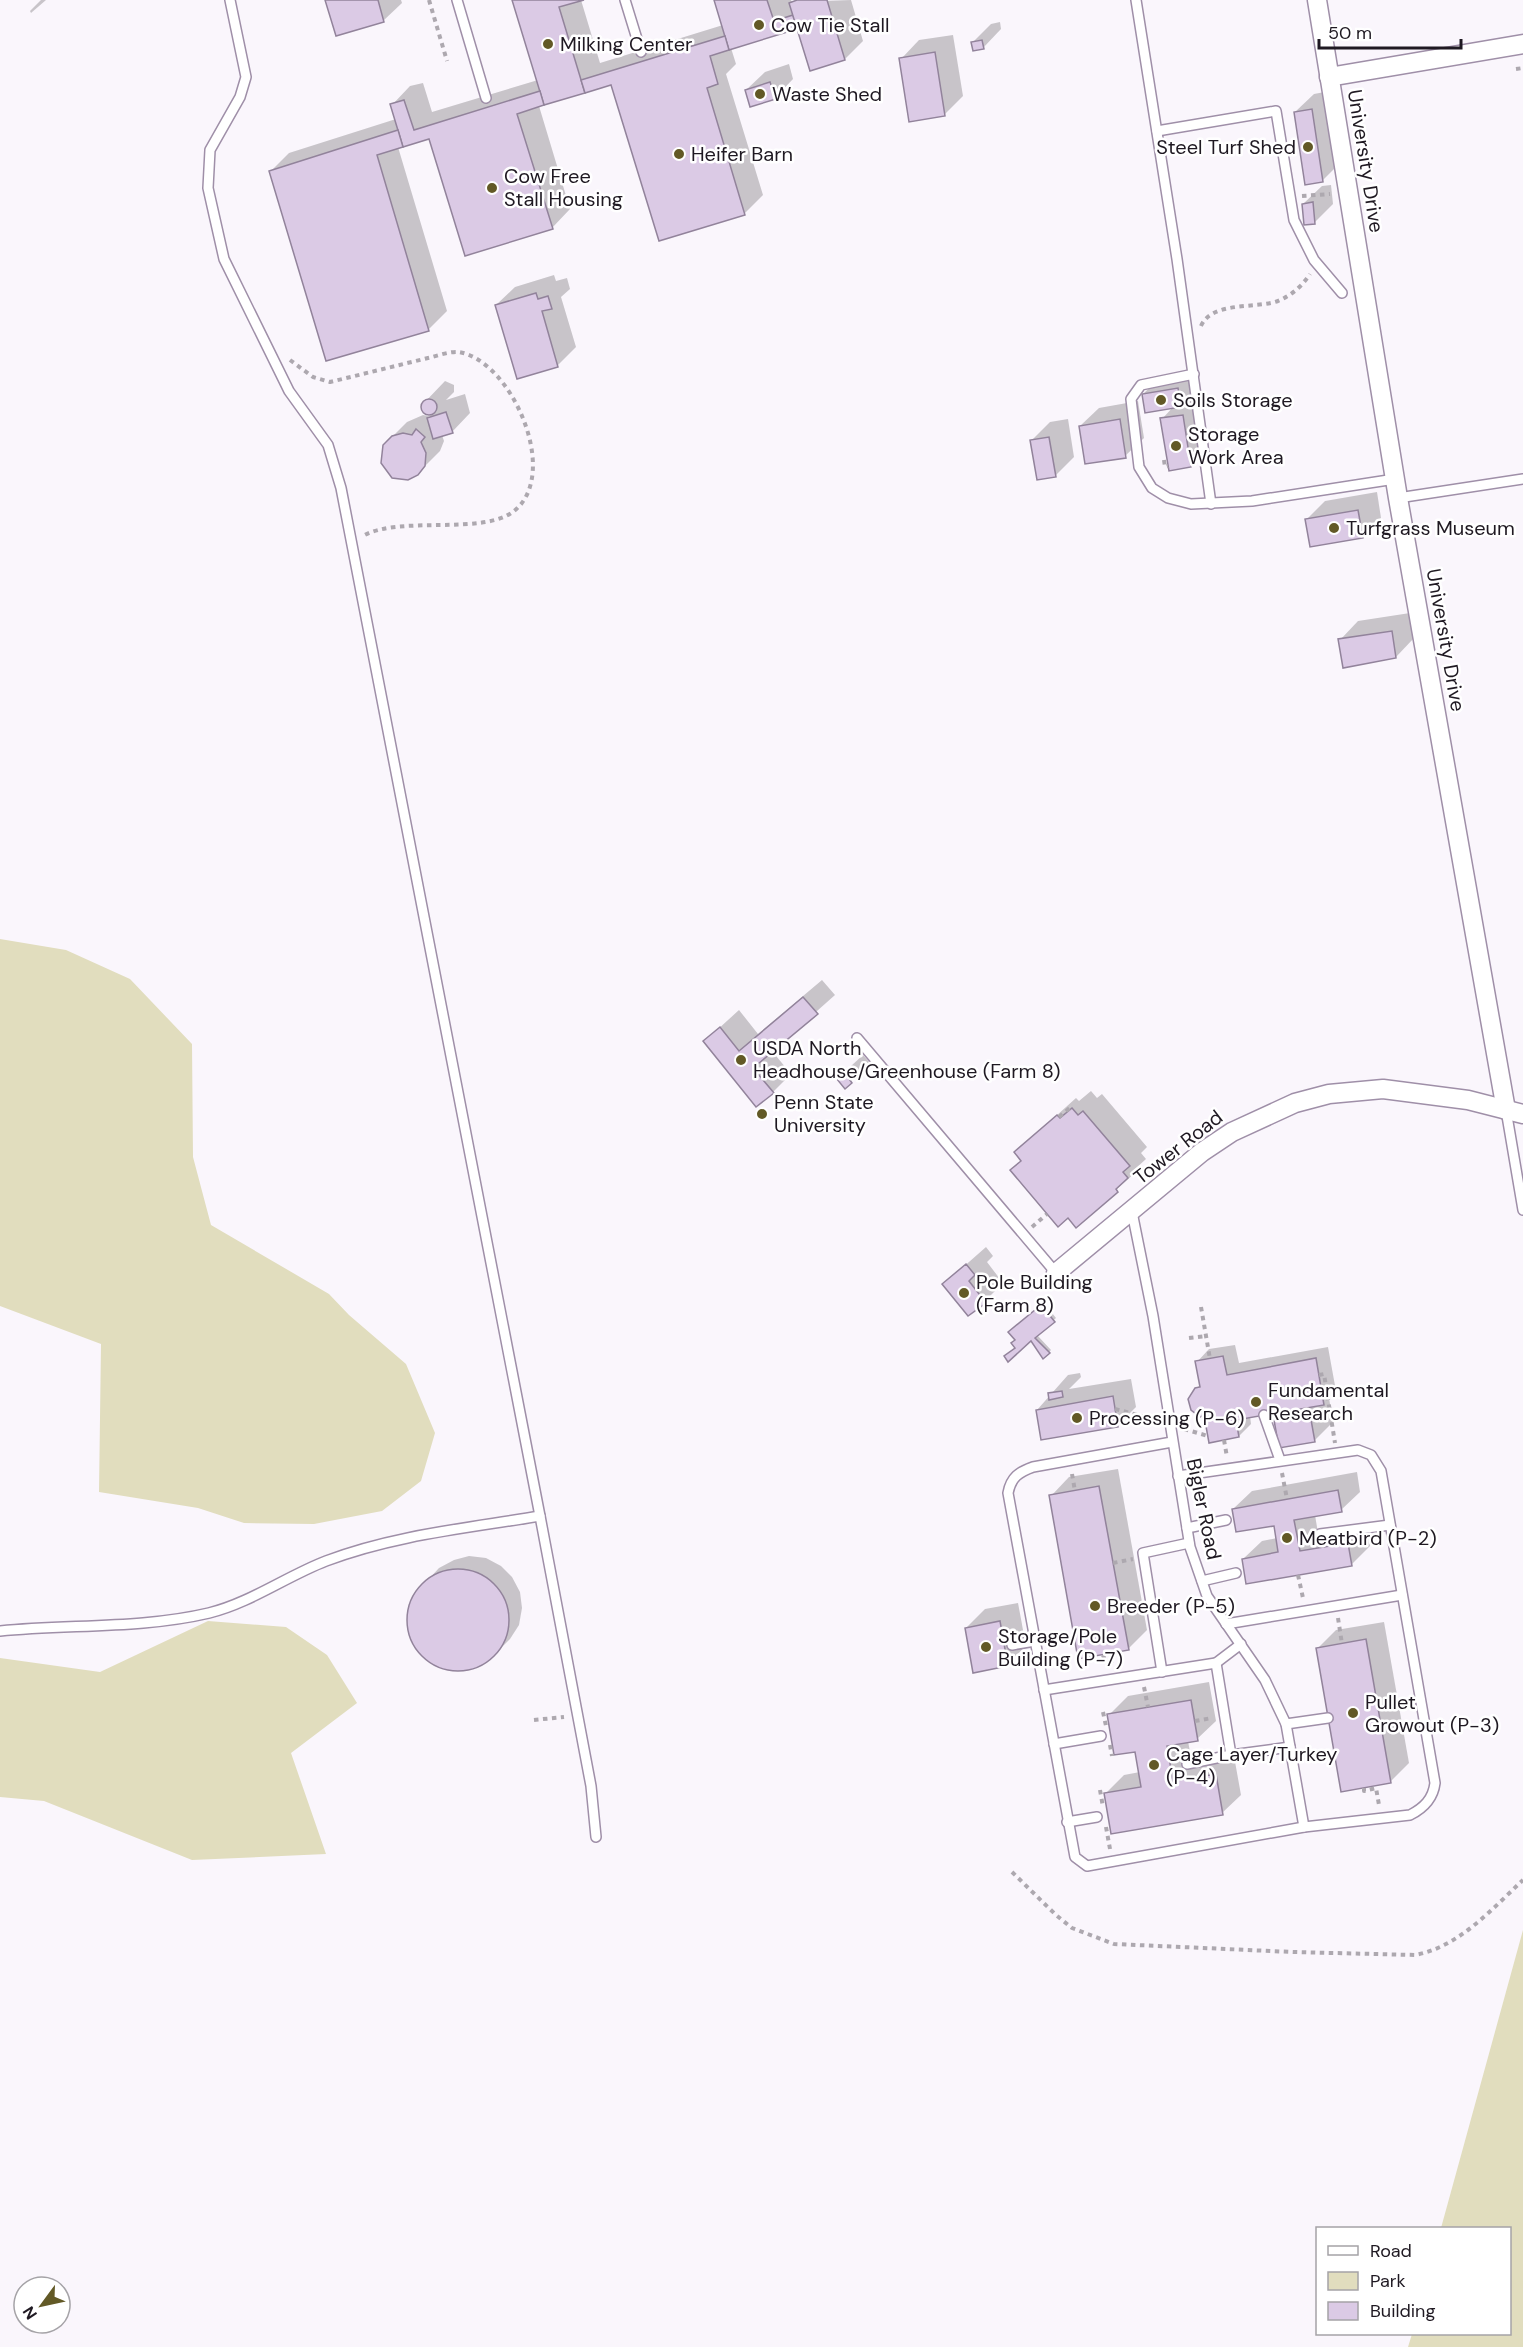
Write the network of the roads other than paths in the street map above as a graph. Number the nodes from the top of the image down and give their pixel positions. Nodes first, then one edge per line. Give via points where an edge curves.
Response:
1 (230, 0) edge
2 (457, 0) edge
3 (625, 0) edge
4 (1136, 0) edge
5 (1317, 0) edge
6 (1523, 44) edge
7 (641, 52) dead end
8 (1329, 77) junction
9 (486, 98) dead end
10 (1157, 130) junction
11 (1342, 293) dead end
12 (1194, 374) junction
13 (1395, 479) junction
14 (1523, 479) edge
15 (1398, 498) junction
16 (1211, 504) junction
17 (858, 1038) dead end
18 (1515, 1112) edge
19 (1523, 1210) edge
20 (1132, 1212) junction
21 (1056, 1273) joint
22 (1264, 1415) dead end
23 (1172, 1442) junction
24 (1280, 1460) junction
25 (1178, 1476) junction
26 (540, 1516) junction
27 (1226, 1520) dead end
28 (1390, 1525) junction
29 (1187, 1528) junction
30 (1320, 1534) dead end
31 (1189, 1543) junction
32 (1236, 1573) dead end
33 (1202, 1581) junction
34 (1401, 1595) junction
35 (1226, 1624) junction
36 (0, 1631) edge
37 (1035, 1641) junction
38 (1241, 1644) junction
39 (1012, 1645) dead end
40 (1216, 1663) junction
41 (1162, 1672) junction
42 (1044, 1690) junction
43 (1328, 1718) dead end
44 (1286, 1724) junction
45 (1101, 1736) dead end
46 (1054, 1744) junction
47 (1290, 1747) junction
48 (1231, 1755) junction
49 (1187, 1764) dead end
50 (1097, 1817) dead end
51 (1068, 1822) junction
52 (1304, 1827) junction
53 (596, 1837) dead end

1 - 26 lane via 246,77 240,97 210,150 208,188 224,259 289,391 328,445 341,488
2 - 9 lane
3 - 7 lane
4 - 10 lane
5 - 8 street, University Drive
6 - 8 street
8 - 13 street, University Drive
10 - 11 lane via 1276,111 1294,220 1317,264
10 - 12 lane
12 - 16 lane
12 - 16 lane via 1141,385 1131,399 1132,423 1139,468 1152,488 1168,498
13 - 15 street, University Drive
13 - 16 lane
14 - 15 lane
15 - 18 street, University Drive
17 - 21 lane
18 - 19 lane
18 - 20 street, Tower Road via 1468,1100 1383,1089 1295,1103 1232,1132 1202,1152
20 - 21 street, Tower Road
20 - 23 lane, Bigler Road
22 - 24 lane
23 - 25 lane, Bigler Road
23 - 37 lane via 1033,1467 1010,1482 1008,1493
24 - 25 lane
24 - 28 lane via 1358,1449 1371,1455 1381,1471
25 - 29 lane, Bigler Road
26 - 36 lane via 365,1549 327,1561 212,1612 177,1619
26 - 53 lane via 591,1786
27 - 29 lane
28 - 30 lane
28 - 34 lane
29 - 31 lane, Bigler Road
31 - 33 lane, Bigler Road
31 - 41 lane via 1143,1553
32 - 33 lane
33 - 35 lane, Bigler Road
34 - 35 lane
34 - 52 lane via 1435,1783 1429,1801 1410,1815
35 - 38 lane, Bigler Road
37 - 39 lane
37 - 42 lane
38 - 40 lane
38 - 44 lane, Bigler Road via 1265,1680
40 - 41 lane
40 - 48 lane
41 - 42 lane
42 - 46 lane
43 - 44 lane
44 - 47 lane, Bigler Road
45 - 46 lane
46 - 51 lane
47 - 48 lane
47 - 52 lane, Bigler Road
48 - 49 lane
50 - 51 lane
51 - 52 lane via 1071,1848 1080,1864 1088,1866

